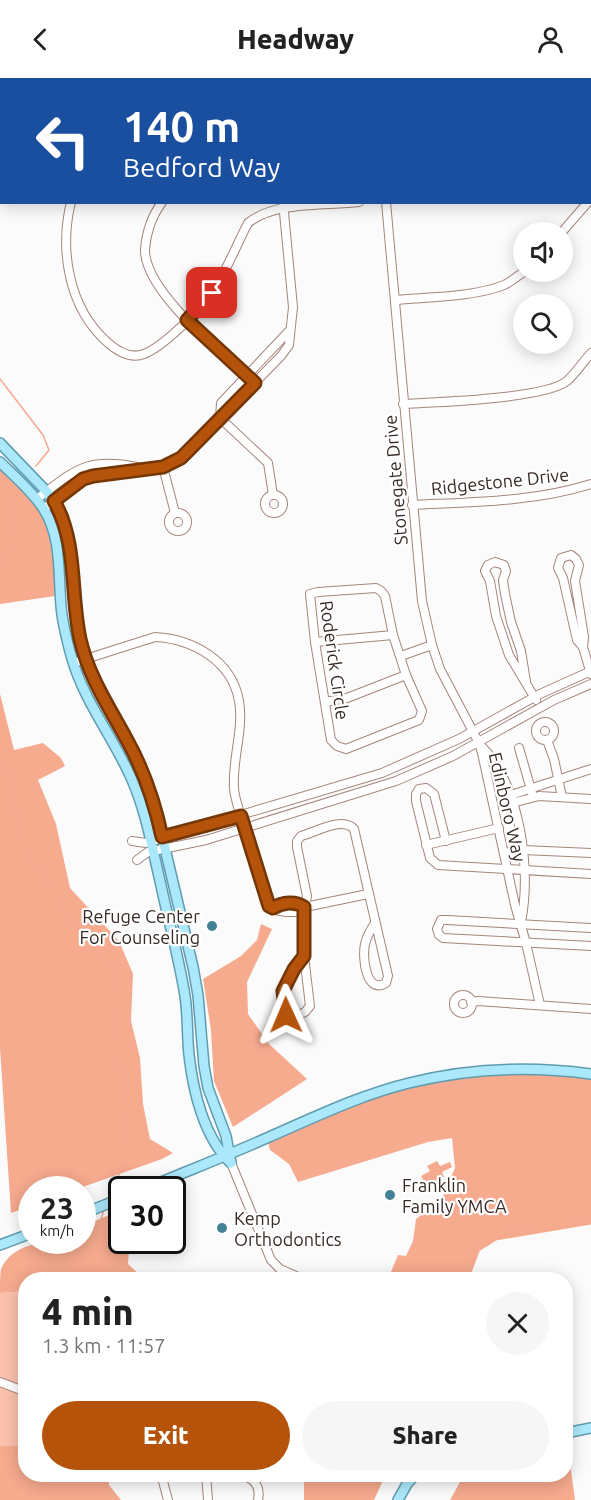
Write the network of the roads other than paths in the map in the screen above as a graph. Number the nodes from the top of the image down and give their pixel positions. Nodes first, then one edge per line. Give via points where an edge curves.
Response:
1 (71, 204) edge
2 (161, 204) edge
3 (322, 204) edge
4 (386, 204) edge
5 (587, 204) edge
6 (284, 206) edge
7 (571, 222) edge
8 (513, 279) edge
9 (395, 300) junction
10 (187, 320) junction
11 (291, 328) junction
12 (591, 353) edge
13 (248, 376) junction
14 (255, 383) junction
15 (403, 404) junction
16 (220, 418) junction
17 (0, 444) edge
18 (0, 462) edge
19 (163, 467) junction
20 (147, 470) junction
21 (591, 484) edge
22 (47, 492) junction
23 (273, 495) dead end
24 (37, 499) junction
25 (54, 501) junction
26 (412, 505) junction
27 (44, 509) junction
28 (175, 513) dead end
29 (575, 576) junction
30 (563, 578) junction
31 (504, 583) junction
32 (491, 586) junction
33 (514, 630) junction
34 (393, 634) junction
35 (501, 634) junction
36 (315, 642) junction
37 (432, 645) junction
38 (583, 647) junction
39 (400, 656) junction
40 (86, 658) junction
41 (73, 663) junction
42 (591, 672) edge
43 (406, 675) junction
44 (526, 682) junction
45 (591, 684) edge
46 (534, 697) junction
47 (325, 702) junction
48 (541, 708) junction
49 (472, 732) junction
50 (547, 740) dead end
51 (478, 743) junction
52 (519, 748) dead end
53 (591, 769) edge
54 (559, 779) junction
55 (531, 788) junction
56 (533, 797) junction
57 (562, 797) junction
58 (591, 799) edge
59 (509, 800) junction
60 (493, 804) junction
61 (241, 816) junction
62 (245, 828) junction
63 (499, 828) junction
64 (162, 837) junction
65 (132, 841) dead end
66 (446, 841) junction
67 (426, 845) junction
68 (152, 846) junction
69 (165, 849) junction
70 (523, 850) junction
71 (504, 853) junction
72 (591, 853) edge
73 (137, 860) dead end
74 (507, 868) junction
75 (525, 871) junction
76 (591, 874) edge
77 (368, 894) junction
78 (304, 907) junction
79 (375, 923) junction
80 (521, 923) junction
81 (591, 928) edge
82 (526, 944) junction
83 (591, 946) edge
84 (304, 956) junction
85 (471, 1002) dead end
86 (540, 1005) junction
87 (591, 1009) edge
88 (591, 1074) edge
89 (228, 1157) junction
90 (178, 1176) edge
91 (18, 1238) edge
92 (0, 1245) edge
93 (286, 1272) edge
94 (0, 1382) edge
95 (18, 1389) edge
96 (591, 1428) edge
97 (573, 1432) edge
98 (163, 1482) edge
99 (207, 1482) edge
100 (255, 1482) edge
101 (410, 1482) edge
102 (168, 1500) edge
103 (208, 1500) edge
104 (258, 1500) edge
105 (398, 1500) edge

1 - 10 street via 66,246 73,290 99,335 121,352 136,356 167,340
2 - 10 street via 152,218 145,251 155,282
3 - 6 street
4 - 9 street, Stonegate Drive
5 - 7 street
6 - 10 street via 248,223 212,293
6 - 11 street
8 - 9 street via 477,292
9 - 15 street, Stonegate Drive
10 - 13 street
11 - 13 street
11 - 14 street via 289,345
12 - 15 street via 557,386 516,396
13 - 14 street
13 - 16 street via 222,403
14 - 16 street
15 - 26 street, Stonegate Drive
16 - 19 street via 181,458
16 - 23 street via 268,463
17 - 22 main road
18 - 24 main road
19 - 20 street
19 - 28 street
20 - 22 street via 128,465 91,465 69,474
20 - 25 street via 83,479
21 - 26 street, Ridgestone Drive via 564,492 488,501
22 - 24 street
22 - 25 main road
24 - 27 main road
25 - 27 street
25 - 40 main road via 68,534 77,621
26 - 37 street, Stonegate Drive via 422,601
27 - 41 main road via 56,537 63,624
29 - 30 street
29 - 30 street via 578,561 567,555 558,564
29 - 38 street
30 - 38 street via 577,640
31 - 32 street
31 - 32 street via 506,568 495,562 485,572
31 - 33 street
32 - 35 street
33 - 35 street
33 - 44 street
34 - 36 street
34 - 36 street, Roderick Circle via 385,596 379,589 318,592 310,594
34 - 39 street, Roderick Circle
35 - 44 street via 509,656
36 - 47 street, Roderick Circle
37 - 39 street
37 - 49 street, Stonegate Drive
38 - 42 street
39 - 43 street, Roderick Circle
40 - 41 street
40 - 61 street via 155,638 169,638 200,648 216,660 231,679 239,701 234,788
40 - 64 main road via 101,696 144,775
41 - 68 main road via 89,704 132,781
42 - 46 street
43 - 47 street
43 - 47 street, Roderick Circle via 422,711 420,720 346,749 331,740
44 - 46 street
45 - 48 street
46 - 48 street
46 - 49 street
48 - 51 street
49 - 51 street, Stonegate Drive
49 - 61 street via 382,773
50 - 54 street
51 - 59 street, Edinboro Way via 486,751
51 - 60 street, Edinboro Way
51 - 62 street via 396,782
52 - 55 street
53 - 54 street
54 - 55 street
54 - 57 street
55 - 56 street
55 - 59 street
56 - 57 street
56 - 59 street
57 - 58 street
59 - 60 street
59 - 70 street, Edinboro Way
60 - 63 street, Edinboro Way
61 - 62 street
61 - 64 street
62 - 69 street
62 - 78 street via 270,907 279,912 298,912
63 - 66 street
63 - 71 street, Edinboro Way
64 - 68 street
64 - 69 main road
65 - 68 street
66 - 67 street
66 - 67 street via 434,794 426,788 419,789 416,794
67 - 74 street via 430,858 438,865
68 - 69 street
68 - 73 street
68 - 89 main road via 185,998 195,1092 214,1141
69 - 89 main road via 193,967 208,1088 226,1136
70 - 71 street
70 - 72 street
70 - 75 street, Edinboro Way
71 - 74 street, Edinboro Way
74 - 75 street
74 - 80 street, Edinboro Way
75 - 76 street
75 - 80 street, Edinboro Way
77 - 78 street
77 - 78 street via 354,829 341,823 301,836 297,841 307,896
77 - 79 street
78 - 84 street
79 - 79 street via 365,943 364,957 370,982 380,986 388,976
80 - 81 street
80 - 82 street, Edinboro Way
80 - 82 street via 441,920 437,929 442,938
82 - 83 street
82 - 86 street, Edinboro Way
84 - 84 street via 283,991 286,1015 291,1019 310,1006
85 - 86 street
86 - 87 street
88 - 89 main road via 515,1069 462,1073 410,1083 337,1106
89 - 90 main road
89 - 93 street via 271,1260
91 - 92 main road
94 - 95 street
96 - 97 main road
98 - 102 street
99 - 103 street
100 - 104 street
101 - 105 main road

